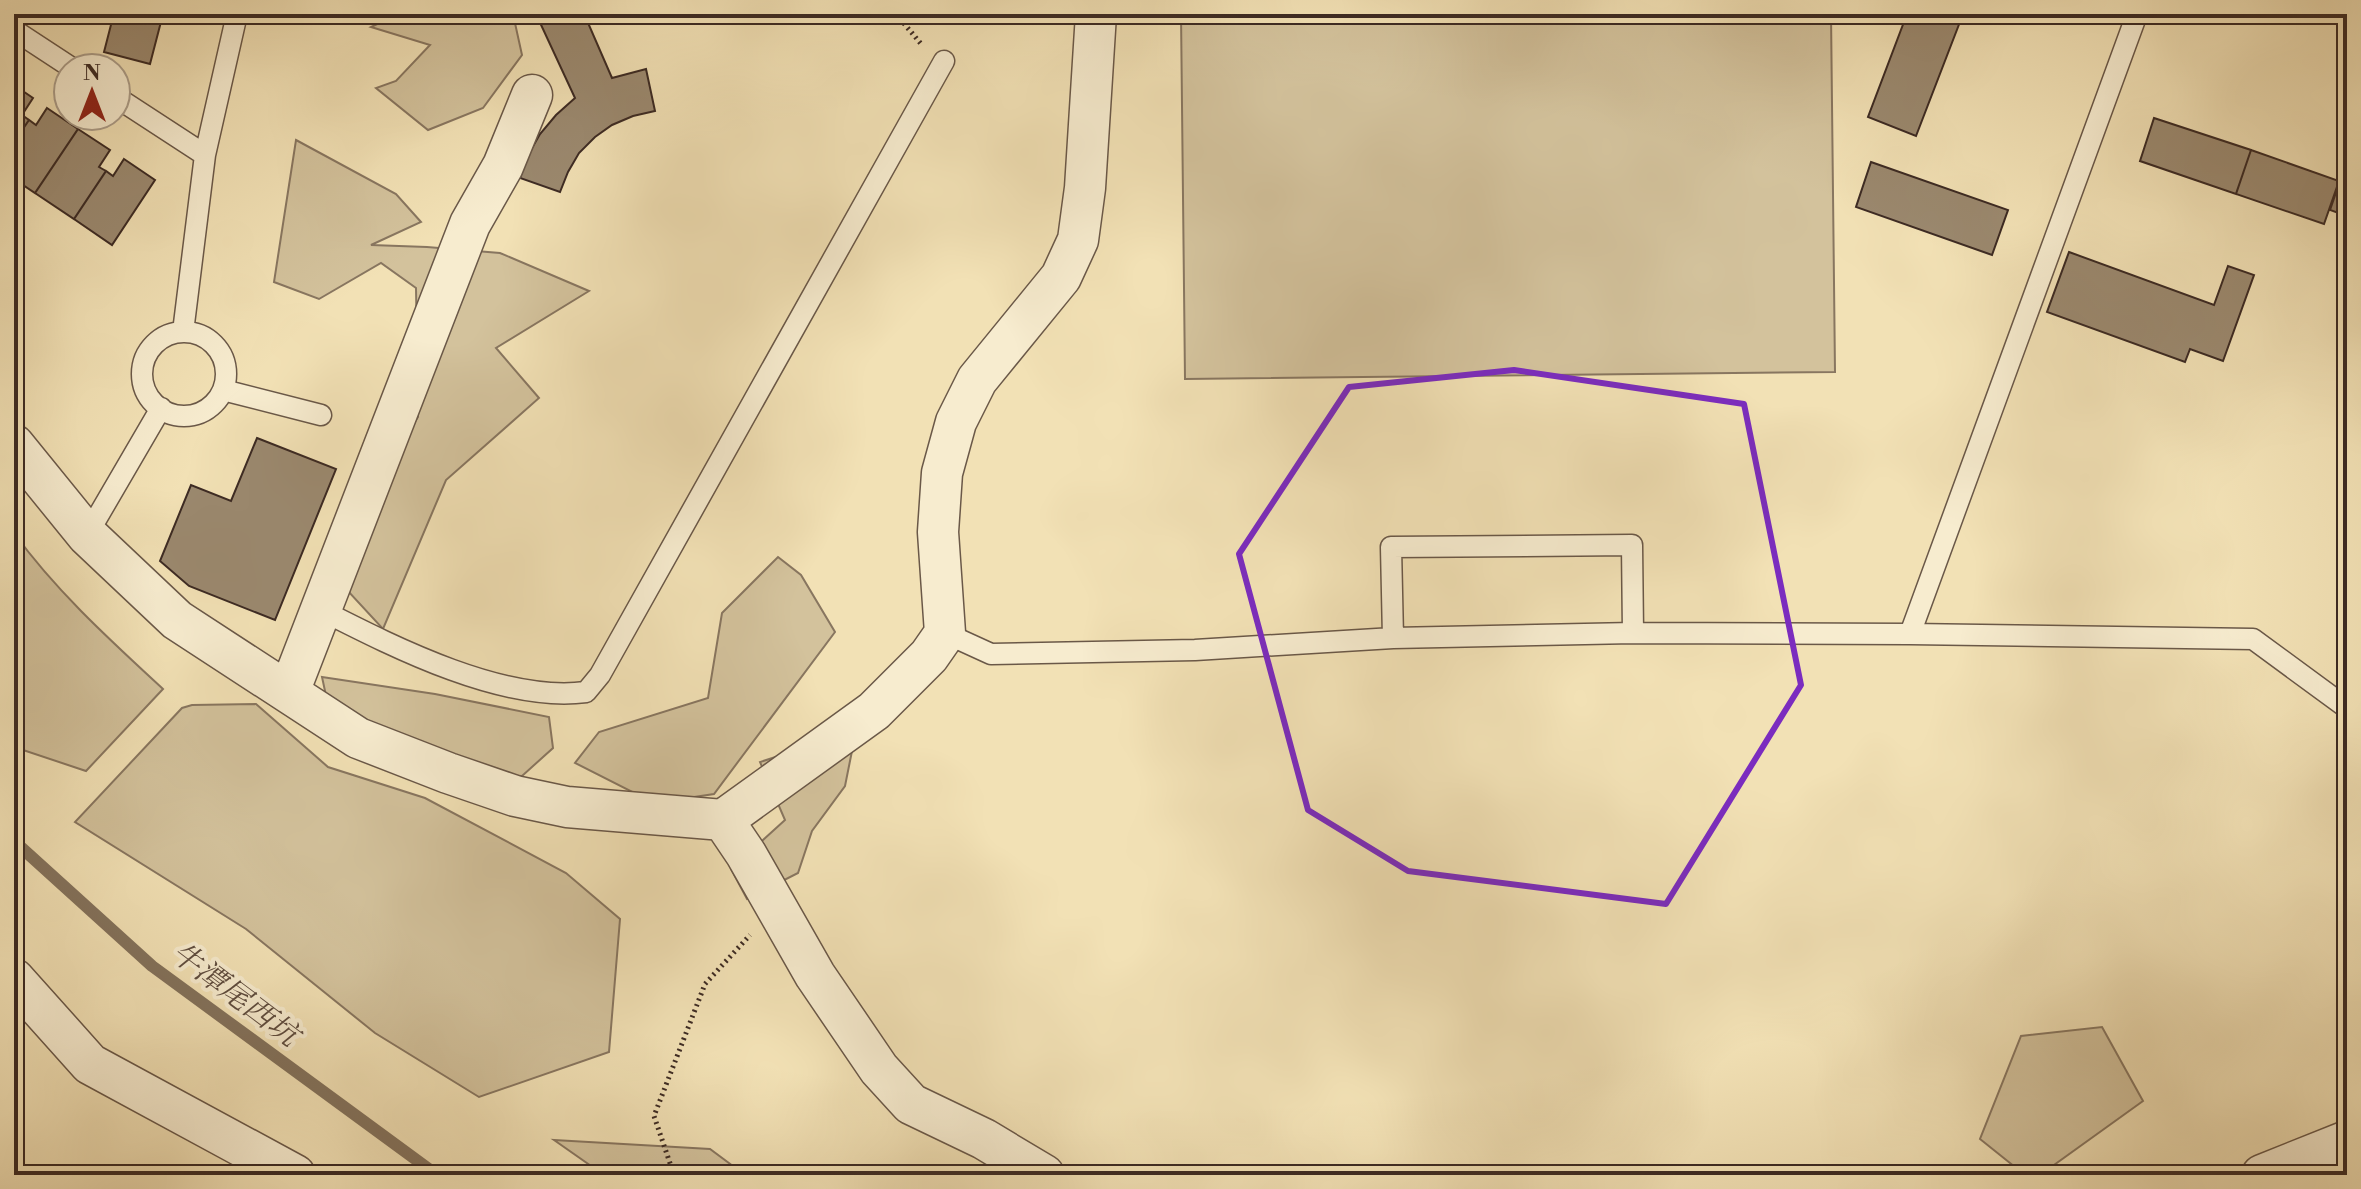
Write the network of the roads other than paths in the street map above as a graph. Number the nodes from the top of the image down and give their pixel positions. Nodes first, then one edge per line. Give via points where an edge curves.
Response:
1 (237, 14) edge
2 (1096, 14) edge
3 (2137, 14) edge
4 (14, 30) edge
5 (52, 55) edge
6 (944, 61) dead end
7 (532, 95) dead end
8 (132, 107) edge
9 (205, 155) junction
10 (183, 332) junction
11 (223, 390) junction
12 (161, 408) junction
13 (321, 415) dead end
14 (14, 445) edge
15 (87, 535) junction
16 (321, 610) junction
17 (945, 633) junction
18 (1633, 633) junction
19 (1910, 634) junction
20 (1393, 638) junction
21 (289, 692) junction
22 (2347, 708) edge
23 (723, 820) junction
24 (14, 979) edge
25 (2347, 1141) edge
26 (295, 1175) edge
27 (1044, 1175) edge
28 (2262, 1175) edge

1 - 9 lane
2 - 17 street via 1078,240 1061,277 977,380 956,422 942,473 938,532
3 - 19 lane
4 - 5 lane
6 - 16 lane via 586,692 563,695 492,683 398,649
7 - 16 street via 503,166 470,224
8 - 9 lane
9 - 10 lane
10 - 11 lane via 207,338 218,348 226,376
10 - 12 lane via 158,341 143,362 144,389
11 - 12 lane via 203,411 174,414
11 - 13 lane
12 - 15 lane
14 - 15 street
15 - 21 street via 177,620
16 - 21 street
17 - 20 lane via 991,654 1195,650
17 - 23 street via 874,711
18 - 19 lane
18 - 20 lane
18 - 20 lane via 1632,545 1391,547
19 - 22 lane via 2253,639
21 - 23 street via 358,738 515,796 567,807
23 - 27 street via 815,975 879,1069 911,1104
24 - 26 street via 90,1064
25 - 28 street

